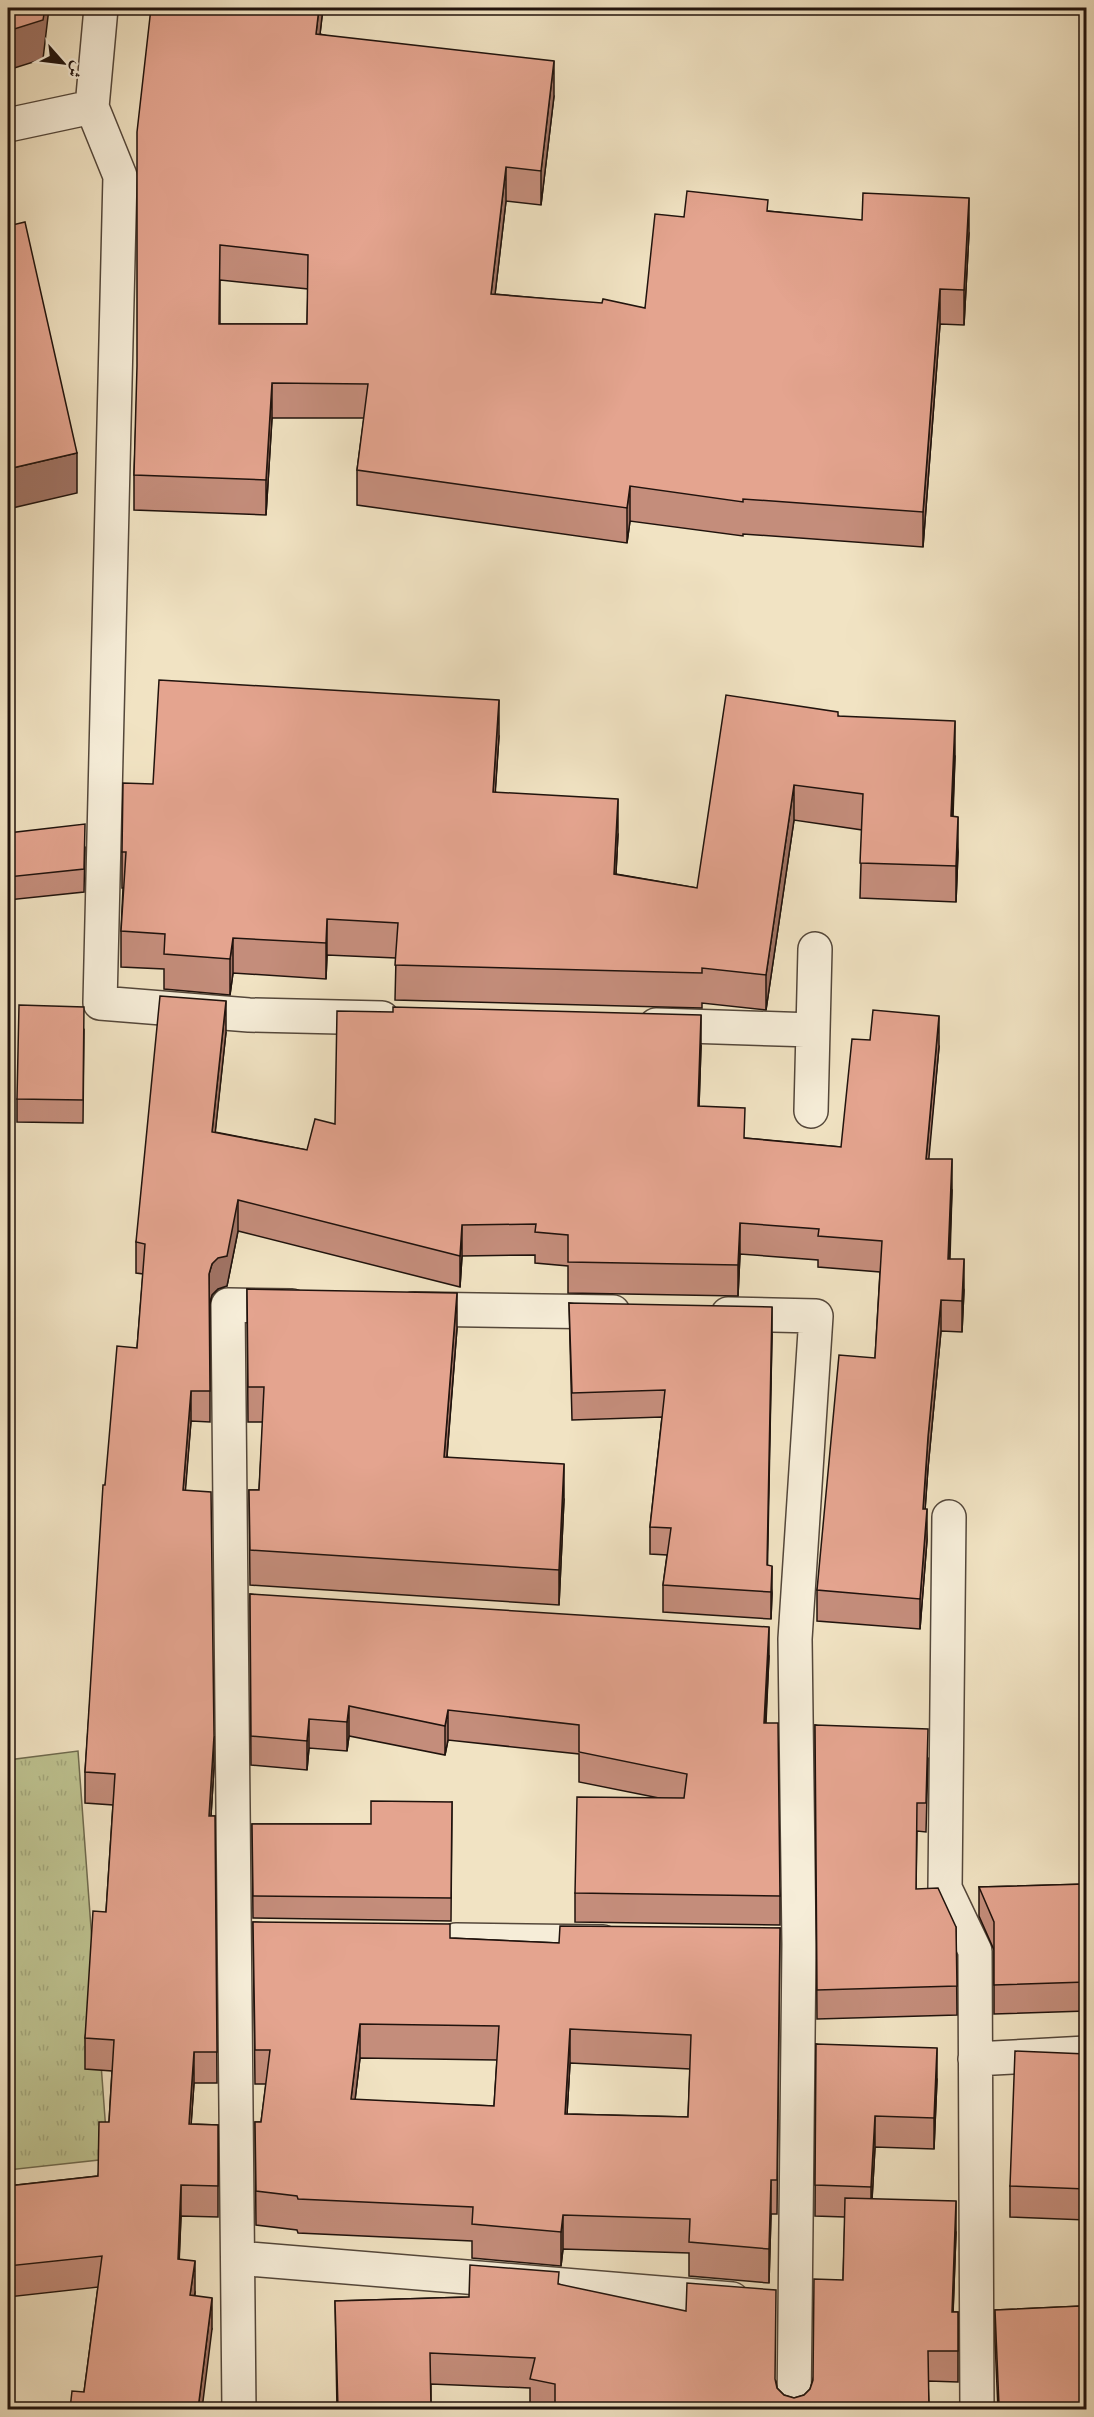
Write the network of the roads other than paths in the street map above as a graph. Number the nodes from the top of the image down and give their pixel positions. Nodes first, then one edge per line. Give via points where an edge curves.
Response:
1 (101, 8) edge
2 (92, 107) junction
3 (8, 125) edge
4 (815, 949) dead end
5 (413, 1019) edge
6 (625, 1025) edge
7 (813, 1030) junction
8 (811, 1111) dead end
9 (316, 1307) edge
10 (388, 1308) edge
11 (638, 1312) edge
12 (697, 1314) edge
13 (949, 1517) dead end
14 (231, 1603) junction
15 (266, 1606) edge
16 (760, 1637) edge
17 (795, 1640) junction
18 (235, 1937) junction
19 (270, 1937) edge
20 (423, 1939) edge
21 (635, 1942) edge
22 (764, 1944) edge
23 (799, 1944) junction
24 (1086, 2053) edge
25 (975, 2059) junction
26 (237, 2258) junction
27 (796, 2304) junction
28 (1009, 2320) edge
29 (976, 2323) junction
30 (239, 2409) edge
31 (794, 2409) edge
32 (977, 2409) edge

1 - 2 street
2 - 3 street
2 - 5 street via 120,176 100,1003 249,1015
4 - 7 street
6 - 7 street
7 - 8 street
9 - 14 street via 228,1305
10 - 11 street
12 - 17 street via 816,1316
13 - 25 street via 945,1888 975,1952
14 - 15 street
14 - 18 street
16 - 17 street
17 - 23 street
18 - 19 street
18 - 26 street
20 - 21 street
22 - 23 street
23 - 27 street
24 - 25 street
25 - 29 street
26 - 27 street
26 - 30 street
27 - 31 street
28 - 29 street
29 - 32 street

